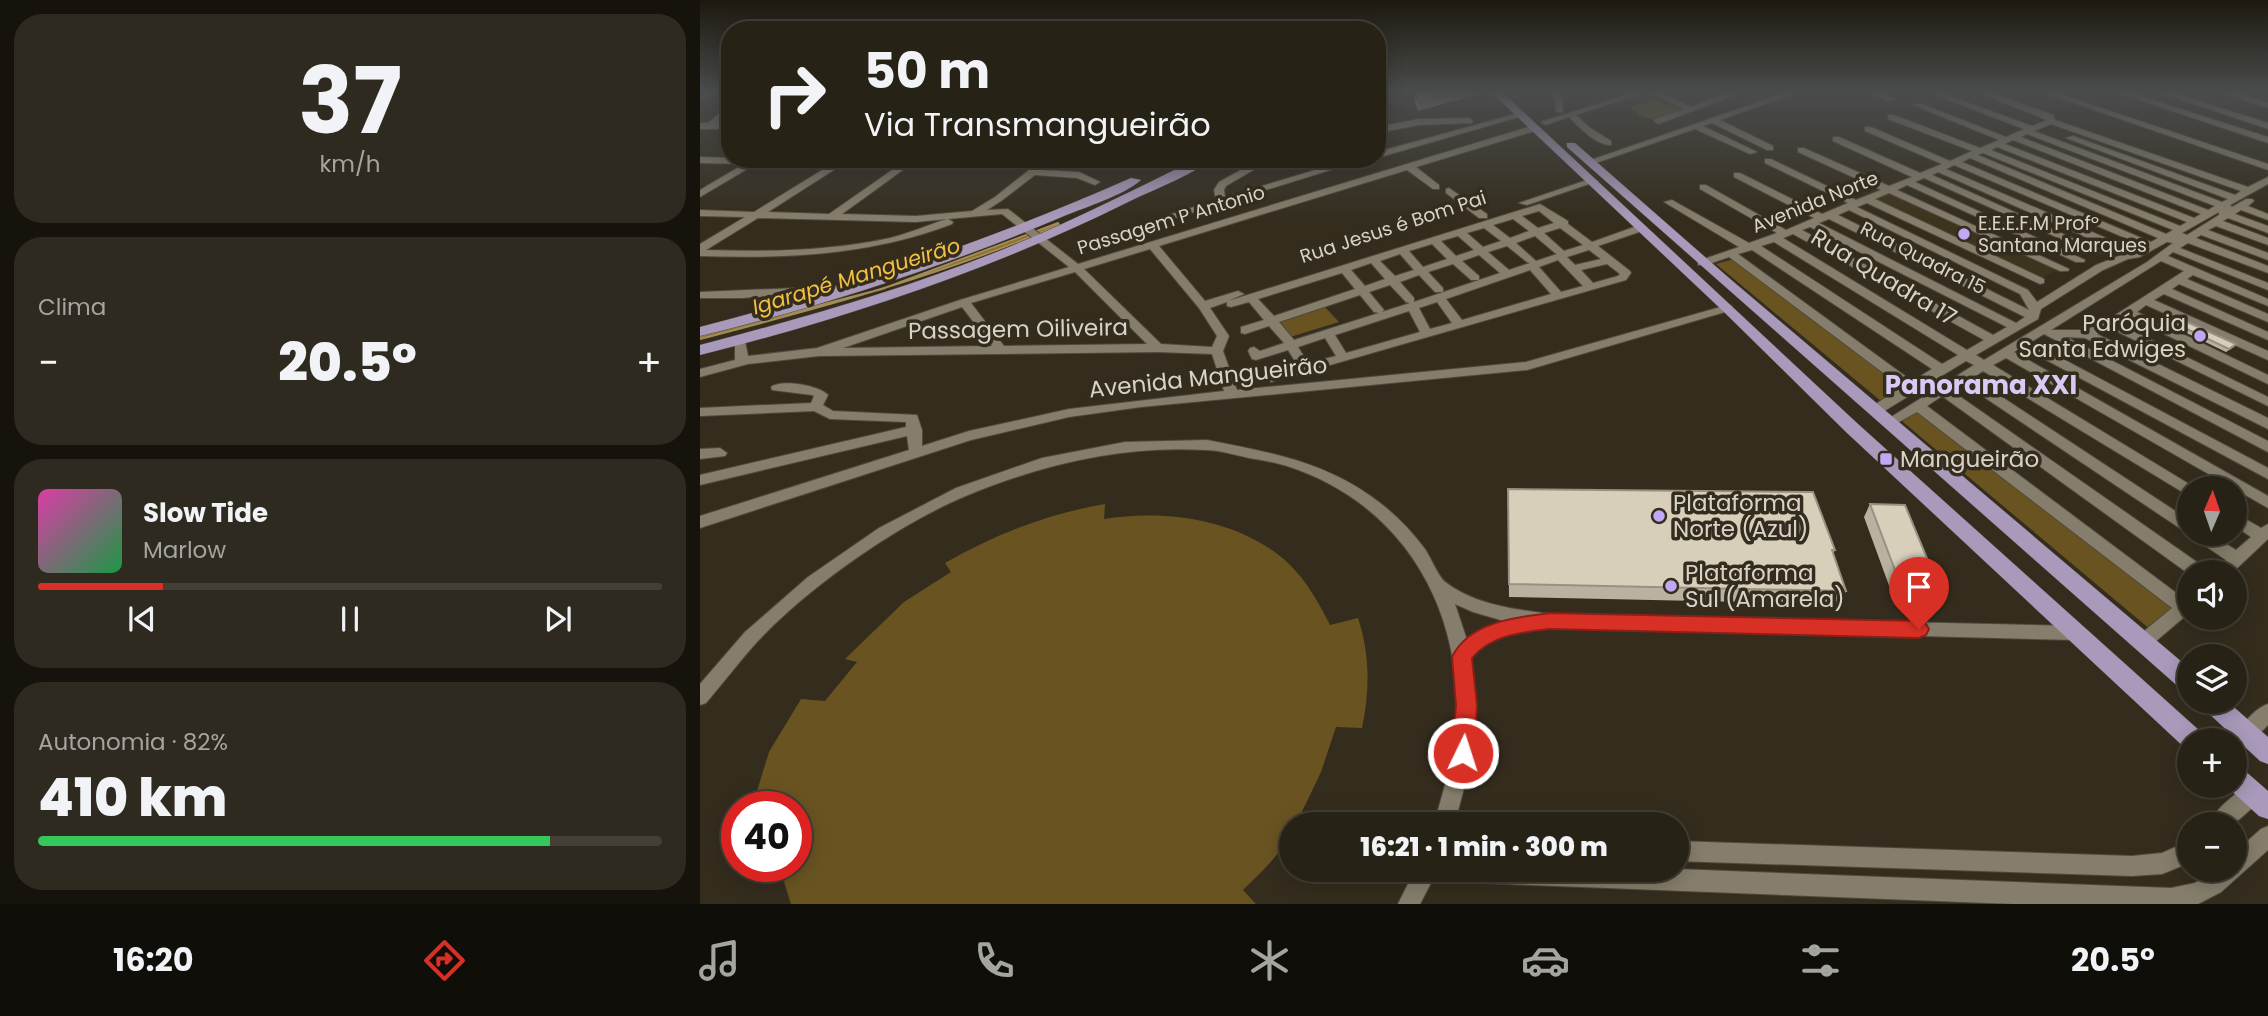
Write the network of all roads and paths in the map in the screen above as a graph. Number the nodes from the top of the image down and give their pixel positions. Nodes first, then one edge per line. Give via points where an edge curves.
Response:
1 (1443, 134) edge
2 (1473, 134) edge
3 (1545, 134) edge
4 (1552, 134) edge
5 (1594, 134) edge
6 (1670, 134) edge
7 (1715, 134) edge
8 (1742, 134) edge
9 (1881, 134) edge
10 (1934, 134) edge
11 (1991, 134) edge
12 (2020, 134) edge
13 (2044, 134) edge
14 (2044, 134) edge
15 (2092, 134) edge
16 (2173, 134) edge
17 (2248, 134) edge
18 (1836, 139) dead end
19 (2006, 140) junction
20 (1423, 141) junction
21 (2268, 141) edge
22 (1608, 143) dead end
23 (1770, 148) dead end
24 (1801, 150) dead end
25 (1386, 152) edge
26 (1437, 152) dead end
27 (1753, 152) dead end
28 (1978, 152) junction
29 (700, 160) edge
30 (721, 160) edge
31 (1768, 161) dead end
32 (1590, 162) junction
33 (1952, 163) junction
34 (1408, 166) junction
35 (2268, 166) edge
36 (746, 168) edge
37 (832, 168) edge
38 (901, 168) edge
39 (1038, 168) edge
40 (1162, 168) edge
41 (1187, 168) edge
42 (1251, 168) edge
43 (1331, 168) edge
44 (1939, 169) junction
45 (1033, 172) junction
46 (1150, 174) junction
47 (1737, 175) dead end
48 (1922, 176) junction
49 (1164, 179) junction
50 (1593, 181) junction
51 (1096, 182) dead end
52 (1907, 182) junction
53 (1136, 186) junction
54 (1436, 187) dead end
55 (1703, 187) dead end
56 (2267, 187) edge
57 (1889, 190) junction
58 (1449, 191) dead end
59 (2250, 191) junction
60 (700, 194) edge
61 (998, 199) junction
62 (1221, 200) junction
63 (1669, 202) dead end
64 (1858, 203) junction
65 (1004, 211) junction
66 (2225, 211) junction
67 (700, 213) edge
68 (973, 213) junction
69 (757, 214) junction
70 (1514, 214) junction
71 (831, 217) junction
72 (959, 217) junction
73 (2268, 217) edge
74 (1821, 219) junction
75 (1484, 220) junction
76 (1155, 221) dead end
77 (1564, 223) junction
78 (1638, 225) junction
79 (2199, 226) junction
80 (2268, 230) edge
81 (1459, 231) junction
82 (1535, 233) junction
83 (1033, 234) junction
84 (1785, 234) junction
85 (2177, 239) junction
86 (1433, 240) junction
87 (1510, 241) junction
88 (2268, 242) edge
89 (1590, 243) junction
90 (1152, 245) junction
91 (2152, 246) junction
92 (1751, 247) junction
93 (1402, 250) junction
94 (700, 251) edge
95 (1482, 251) junction
96 (2096, 251) junction
97 (1560, 253) junction
98 (1731, 254) junction
99 (2131, 254) junction
100 (2160, 257) junction
101 (2268, 257) edge
102 (1374, 260) junction
103 (1455, 260) junction
104 (1609, 260) junction
105 (2080, 260) junction
106 (1531, 263) junction
107 (1702, 263) junction
108 (1076, 267) junction
109 (1345, 269) junction
110 (1573, 269) junction
111 (2064, 269) junction
112 (1421, 270) junction
113 (2268, 270) edge
114 (2192, 271) junction
115 (1505, 272) junction
116 (1475, 278) junction
117 (1394, 280) junction
118 (2179, 280) junction
119 (2040, 281) junction
120 (1330, 287) junction
121 (1591, 287) junction
122 (2268, 287) edge
123 (864, 288) junction
124 (2162, 289) junction
125 (1363, 290) junction
126 (2024, 292) junction
127 (1439, 294) junction
128 (700, 295) edge
129 (1559, 296) junction
130 (1251, 298) junction
131 (1295, 299) junction
132 (2146, 301) junction
133 (964, 302) junction
134 (1411, 303) junction
135 (2268, 303) edge
136 (1231, 304) dead end
137 (1203, 306) junction
138 (1728, 308) junction
139 (2128, 312) junction
140 (2034, 313) junction
141 (2268, 318) edge
142 (1270, 321) junction
143 (1459, 324) junction
144 (2109, 324) junction
145 (1376, 325) junction
146 (2017, 328) junction
147 (1245, 330) dead end
148 (2046, 331) junction
149 (700, 332) edge
150 (1328, 333) junction
151 (1427, 333) junction
152 (2087, 334) junction
153 (2268, 336) edge
154 (736, 340) junction
155 (1289, 341) junction
156 (1994, 341) junction
157 (2022, 342) junction
158 (1158, 348) junction
159 (1000, 349) junction
160 (700, 350) edge
161 (1217, 351) junction
162 (820, 352) junction
163 (2005, 352) junction
164 (1969, 355) junction
165 (1342, 356) junction
166 (2268, 356) edge
167 (748, 360) junction
168 (1984, 365) junction
169 (1306, 368) junction
170 (1942, 370) junction
171 (700, 373) edge
172 (1271, 377) dead end
173 (1964, 377) junction
174 (2268, 380) edge
175 (777, 387) dead end
176 (1911, 387) junction
177 (1942, 390) junction
178 (2159, 390) junction
179 (1232, 395) junction
180 (2268, 402) edge
181 (2137, 403) junction
182 (1917, 405) junction
183 (816, 407) junction
184 (1876, 410) junction
185 (700, 412) edge
186 (1890, 422) junction
187 (2268, 424) edge
188 (915, 430) junction
189 (2268, 447) edge
190 (916, 452) junction
191 (720, 453) dead end
192 (700, 454) edge
193 (2268, 474) edge
194 (700, 480) edge
195 (2177, 484) edge
196 (2268, 503) edge
197 (2177, 519) edge
198 (700, 522) edge
199 (2247, 525) edge
200 (2265, 533) edge
201 (2217, 546) edge
202 (2237, 559) joint
203 (2181, 560) edge
204 (1439, 585) junction
205 (2177, 598) edge
206 (2177, 613) edge
207 (1550, 621) junction
208 (2075, 633) junction
209 (2143, 642) junction
210 (1462, 657) junction
211 (2177, 672) edge
212 (701, 695) edge
213 (2268, 712) edge
214 (2226, 714) edge
215 (2180, 728) edge
216 (2248, 733) junction
217 (2268, 753) edge
218 (2252, 793) edge
219 (1447, 812) edge
220 (2232, 812) edge
221 (2268, 836) edge
222 (1689, 851) edge
223 (2247, 855) edge
224 (2177, 859) edge
225 (1689, 880) edge
226 (1420, 882) edge
227 (2216, 882) edge
228 (1409, 904) edge

1 - 20 street
2 - 34 street, Passagem P Antonio
3 - 50 main road
4 - 32 main road
5 - 22 street
6 - 32 street
7 - 27 street
8 - 23 street
9 - 33 street
10 - 28 street
11 - 19 street
12 - 19 street, Avenida Norte
13 - 66 street
14 - 66 street
15 - 59 street
16 - 35 street
17 - 21 street
18 - 48 street
19 - 28 street, Avenida Norte
19 - 66 street
19 - 79 street
20 - 25 street
20 - 26 street
24 - 57 street
28 - 33 street, Avenida Norte
28 - 85 street
28 - 85 street
29 - 30 street
31 - 64 street
32 - 107 main road
33 - 44 street, Avenida Norte
33 - 91 street
34 - 54 street
34 - 90 street, Passagem P Antonio
36 - 60 street
37 - 69 street
38 - 71 street
39 - 45 street
40 - 46 main road
41 - 49 main road
42 - 62 street via 1222,184
43 - 62 street
44 - 48 street, Avenida Norte
44 - 99 street
45 - 51 street via 1079,175
45 - 61 street
46 - 49 main road via 1152,180
46 - 53 main road
47 - 74 street
48 - 52 street, Avenida Norte
48 - 96 street
49 - 53 main road
50 - 75 street, Rua Jesus é Bom Pai
50 - 78 main road
52 - 57 street, Avenida Norte
52 - 105 street
53 - 83 main road
55 - 84 street
56 - 59 street
56 - 66 street
57 - 64 street, Avenida Norte
57 - 111 street
58 - 75 street
59 - 66 street
61 - 65 street
61 - 68 street
62 - 76 street
63 - 92 street
64 - 74 street, Avenida Norte
64 - 119 street
64 - 126 street
65 - 68 street
65 - 83 street
66 - 73 street
66 - 79 street
66 - 80 street
66 - 88 street
67 - 69 street
68 - 72 street
69 - 71 street
69 - 94 street
70 - 75 street
70 - 77 street via 1542,207
70 - 82 street
71 - 72 street
72 - 94 street via 915,233 853,246 747,256
74 - 84 street, Avenida Norte
74 - 140 street
74 - 146 street, Rua Quadra 15
75 - 81 street
75 - 87 street
75 - 137 street, Rua Jesus é Bom Pai
77 - 82 street
77 - 89 street
78 - 89 street
78 - 138 main road
79 - 85 street
79 - 101 street
81 - 86 street
81 - 95 street
82 - 87 street
82 - 97 street
83 - 108 street
83 - 123 main road
83 - 154 main road via 957,272
84 - 92 street, Avenida Norte
84 - 156 street
84 - 164 street, Rua Quadra 17
85 - 91 street
85 - 100 street
85 - 113 street
85 - 122 street
86 - 93 street
86 - 103 street
87 - 95 street
87 - 106 street
89 - 97 street
89 - 104 street
90 - 108 street, Passagem P Antonio
90 - 137 street
91 - 99 street
92 - 98 street, Avenida Norte
92 - 170 street
93 - 102 street
93 - 112 street
95 - 103 street
95 - 115 street
96 - 99 street
96 - 105 street
97 - 106 street
97 - 110 street
98 - 107 street, Avenida Norte
98 - 176 street
99 - 140 street
100 - 114 street
100 - 148 street
102 - 109 street
102 - 117 street
103 - 112 street
103 - 116 street
104 - 110 street
104 - 121 street via 1626,273
105 - 111 street
106 - 115 street
106 - 129 street
107 - 184 main road
108 - 133 street, Passagem P Antonio
108 - 158 street
109 - 120 street
109 - 125 street
110 - 121 street
111 - 119 street
112 - 117 street
112 - 127 street
114 - 118 street
114 - 135 street
115 - 116 street
115 - 127 street
116 - 127 street
117 - 125 street
117 - 134 street
118 - 124 street
118 - 141 street
119 - 126 street
120 - 125 street
120 - 131 street
120 - 131 street
121 - 129 street
123 - 128 street
123 - 149 main road
124 - 132 street
124 - 153 street
125 - 145 street
126 - 140 street
127 - 134 street
127 - 143 street
129 - 143 street
130 - 131 street
130 - 136 street
130 - 142 street
131 - 142 street
132 - 139 street
132 - 166 street
133 - 159 street
133 - 162 street, Passagem P Antonio
134 - 145 street
134 - 151 street
137 - 161 street via 1223,336
138 - 179 street, Avenida Mangueirão via 1527,366
138 - 208 main road
139 - 144 street
139 - 174 street
140 - 146 street
142 - 147 street
142 - 155 street
143 - 151 street
144 - 152 street
144 - 180 street
145 - 150 street
145 - 151 street
145 - 155 street
145 - 165 street
146 - 156 street
148 - 152 street
148 - 157 street
148 - 178 street
150 - 155 street
150 - 165 street
152 - 187 street
154 - 160 main road
154 - 167 street via 741,344 740,358
155 - 169 street
156 - 164 street
157 - 163 street
157 - 181 street
158 - 159 street, Passagem Oiliveira
158 - 161 street, Passagem Oiliveira
159 - 162 street, Passagem Oiliveira
161 - 179 street
162 - 167 street
163 - 168 street
163 - 196 street
164 - 168 street
164 - 170 street
165 - 169 street
167 - 171 street
168 - 173 street
168 - 195 street
169 - 172 street
170 - 176 street
173 - 177 street
173 - 197 street
175 - 183 street via 814,391 821,395
176 - 184 street
177 - 182 street
177 - 203 street
178 - 181 street
178 - 189 street
179 - 190 street, Avenida Mangueirão via 1069,414
181 - 193 street
182 - 186 street
182 - 205 street
183 - 185 street
183 - 188 street via 830,415 912,418
184 - 186 main road
186 - 209 main road
188 - 190 street
188 - 194 street
190 - 198 street, Avenida Mangueirão
191 - 192 street
199 - 200 street
200 - 202 street
201 - 202 street
204 - 207 street via 1475,607
204 - 210 street
204 - 212 street via 1398,527 1373,504 1329,477 1274,457 1214,446 1118,448 1050,462 980,485 873,540 803,590
206 - 209 street
207 - 208 street
207 - 210 street via 1496,630 1470,646
208 - 215 main road
209 - 211 main road
210 - 219 street via 1463,753
213 - 216 street
214 - 216 main road
216 - 217 main road
218 - 220 street
221 - 223 street
222 - 224 street via 2132,866 2160,866
225 - 227 street via 2159,899 2202,894
226 - 228 street

